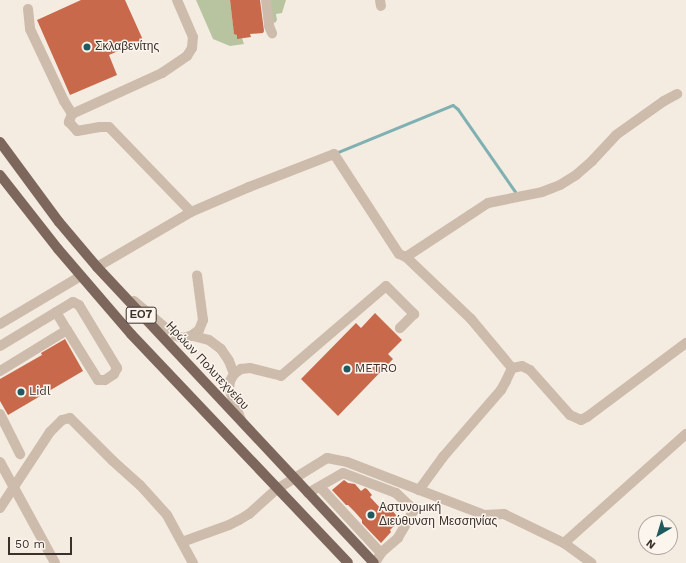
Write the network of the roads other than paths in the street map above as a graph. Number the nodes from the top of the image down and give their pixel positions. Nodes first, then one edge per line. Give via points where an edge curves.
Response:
1 (177, 0) edge
2 (266, 0) edge
3 (28, 9) dead end
4 (272, 33) dead end
5 (677, 94) dead end
6 (72, 114) junction
7 (0, 142) edge
8 (0, 175) edge
9 (191, 212) junction
10 (406, 257) junction
11 (97, 267) junction
12 (197, 274) dead end
13 (81, 276) junction
14 (110, 281) junction
15 (56, 312) junction
16 (0, 324) edge
17 (400, 328) dead end
18 (67, 330) junction
19 (193, 336) junction
20 (686, 343) edge
21 (0, 346) edge
22 (512, 368) junction
23 (0, 371) edge
24 (234, 374) junction
25 (0, 414) edge
26 (242, 422) junction
27 (686, 434) edge
28 (20, 454) dead end
29 (0, 462) edge
30 (294, 478) junction
31 (13, 487) junction
32 (320, 487) junction
33 (277, 489) junction
34 (419, 490) junction
35 (308, 493) junction
36 (0, 508) edge
37 (182, 542) junction
38 (564, 543) junction
39 (381, 553) junction
40 (55, 563) edge
41 (193, 563) edge
42 (348, 563) edge
43 (375, 563) edge
44 (592, 563) edge

1 - 6 street via 193,37 192,48 186,56 162,73
2 - 4 street
3 - 6 street via 30,29
5 - 10 street via 616,135 592,161 560,185 542,192 488,203
6 - 9 street via 69,122 77,131 109,127
7 - 11 main road, Ηρώων Πολυτεχνείου / ΕΟ7 via 59,222
8 - 13 main road, ΕΟ7
9 - 10 street via 334,154 399,254
9 - 11 street
10 - 22 street via 471,320
11 - 14 main road, Ηρώων Πολυτεχνείου / ΕΟ7
12 - 19 street via 203,320 201,328
13 - 16 street
13 - 33 main road, ΕΟ7 via 168,375
14 - 19 street via 173,334 182,338
14 - 26 main road, Ηρώων Πολυτεχνείου / ΕΟ7
15 - 18 street
15 - 18 street via 70,303 79,305 116,365 116,372 105,380 98,380
15 - 21 street
17 - 24 street via 414,314 386,286 281,376 250,368
18 - 23 street
19 - 24 street via 209,340 221,349 228,358
20 - 22 street via 581,420 570,415 530,370 522,366
22 - 34 street via 500,390 443,457
24 - 26 street via 229,382 229,389
25 - 28 street
26 - 30 main road, Ηρώων Πολυτεχνείου / ΕΟ7
27 - 38 street
29 - 31 street
30 - 33 street
30 - 34 street via 327,458 346,462
30 - 35 main road, Ηρώων Πολυτεχνείου / ΕΟ7
31 - 36 street
31 - 37 street via 55,427 70,418 154,499 167,515
31 - 40 street
32 - 35 street
32 - 39 street
32 - 39 street via 343,473 396,493 414,510 398,538
33 - 37 street via 249,514 229,525
33 - 42 main road, ΕΟ7
34 - 38 street via 484,515 504,514
35 - 43 main road, Ηρώων Πολυτεχνείου / ΕΟ7
37 - 41 street
38 - 44 street
39 - 43 street

